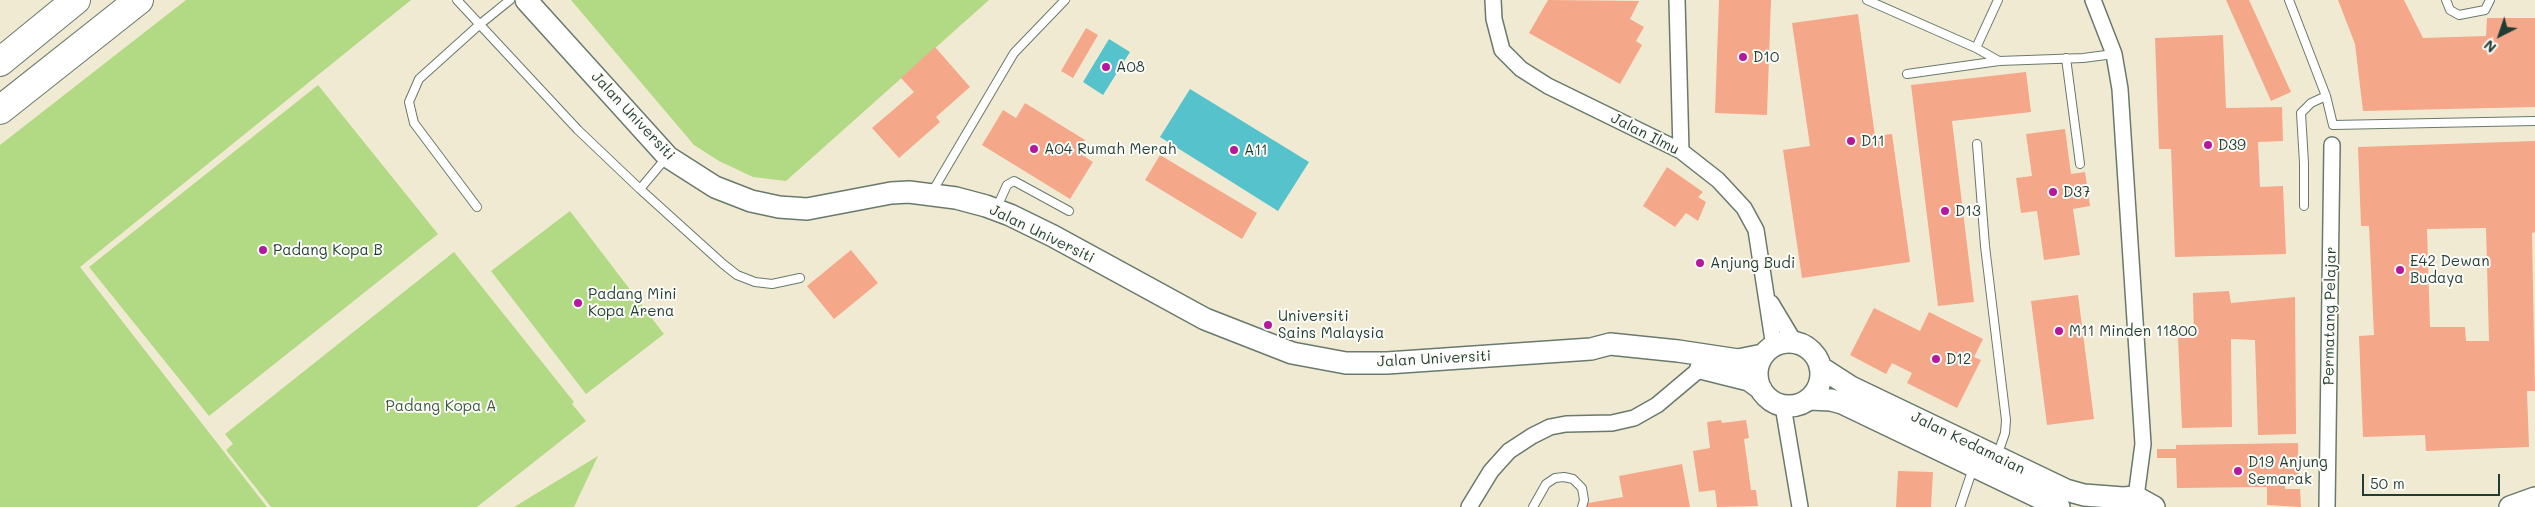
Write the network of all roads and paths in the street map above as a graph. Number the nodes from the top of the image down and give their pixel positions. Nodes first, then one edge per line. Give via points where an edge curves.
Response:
1 (76, 0) edge
2 (139, 0) edge
3 (458, 0) edge
4 (510, 0) edge
5 (526, 0) edge
6 (1065, 0) edge
7 (1493, 0) edge
8 (1677, 0) edge
9 (1867, 0) edge
10 (1998, 0) edge
11 (2093, 0) edge
12 (2289, 0) edge
13 (2446, 0) edge
14 (2490, 0) edge
15 (479, 25) junction
16 (1976, 48) junction
17 (2114, 54) junction
18 (2066, 58) junction
19 (0, 62) edge
20 (1999, 62) junction
21 (1907, 74) dead end
22 (2326, 96) junction
23 (0, 110) edge
24 (2535, 121) edge
25 (2333, 125) junction
26 (1977, 144) dead end
27 (2332, 145) joint
28 (1681, 151) junction
29 (668, 157) junction
30 (2080, 164) dead end
31 (640, 189) junction
32 (932, 194) junction
33 (2304, 206) dead end
34 (476, 207) dead end
35 (996, 209) junction
36 (1068, 211) dead end
37 (800, 278) dead end
38 (1768, 298) junction
39 (1795, 343) junction
40 (1591, 350) junction
41 (1769, 351) junction
42 (1820, 367) junction
43 (1701, 368) junction
44 (1761, 389) junction
45 (1810, 398) junction
46 (1784, 406) junction
47 (1996, 458) junction
48 (1974, 466) junction
49 (2535, 498) edge
50 (2131, 502) edge
51 (1469, 507) edge
52 (1533, 507) edge
53 (1582, 507) edge
54 (1800, 507) edge
55 (1960, 507) edge
56 (2059, 507) edge
57 (2327, 507) edge
58 (2510, 507) edge

1 - 19 highway
2 - 23 highway
3 - 15 lane
4 - 15 lane
5 - 29 street, Jalan Universiti
6 - 32 lane via 1014,53
7 - 28 street, Jalan Ilmu via 1502,50 1521,69 1548,86
8 - 28 street
9 - 16 lane
10 - 16 lane
11 - 17 street
12 - 22 lane, Permatang Pelajar
13 - 14 lane via 2450,10 2458,15 2485,10
15 - 31 lane via 578,130
15 - 34 lane via 419,79 409,102 414,124
16 - 20 lane
17 - 18 lane
17 - 50 street via 2120,89 2143,444
18 - 20 lane
18 - 30 lane
20 - 21 lane
22 - 25 lane, Permatang Pelajar
22 - 33 lane via 2310,103 2301,113
24 - 25 lane
25 - 27 lane, Permatang Pelajar
26 - 47 lane via 1985,246 2006,420
27 - 57 street, Permatang Pelajar
28 - 38 street, Jalan Ilmu via 1718,180 1744,208 1756,230
29 - 31 lane
29 - 32 street, Jalan Universiti via 715,187 751,201 780,207 807,210 891,193
31 - 37 lane via 737,274 755,282 772,284
32 - 35 street, Jalan Universiti
35 - 36 lane via 1007,185 1014,181
35 - 40 street, Jalan Universiti via 1053,236 1205,319 1292,353 1346,363 1379,363
38 - 39 street, Jalan Ilmu
38 - 41 street, Jalan Ilmu
39 - 41 street via 1784,343
39 - 42 street via 1811,352
40 - 41 street, Jalan Universiti via 1610,344 1738,360
40 - 43 street, Jalan Universiti via 1604,358
41 - 44 street via 1758,366 1757,378
42 - 45 street via 1817,389
42 - 47 street, Jalan Kedamaian via 1852,387
43 - 44 street, Jalan Universiti via 1741,377
43 - 51 street via 1657,405 1634,418 1612,423 1566,424 1532,436 1509,451 1491,471
44 - 46 street via 1774,403
45 - 46 street via 1802,404
45 - 48 street, Jalan Kedamaian via 1842,403
46 - 54 street
47 - 50 street, Jalan Kedamaian via 2066,490
48 - 55 lane
48 - 56 street, Jalan Kedamaian
49 - 58 street
52 - 53 lane via 1546,484 1564,477 1573,479 1582,488

